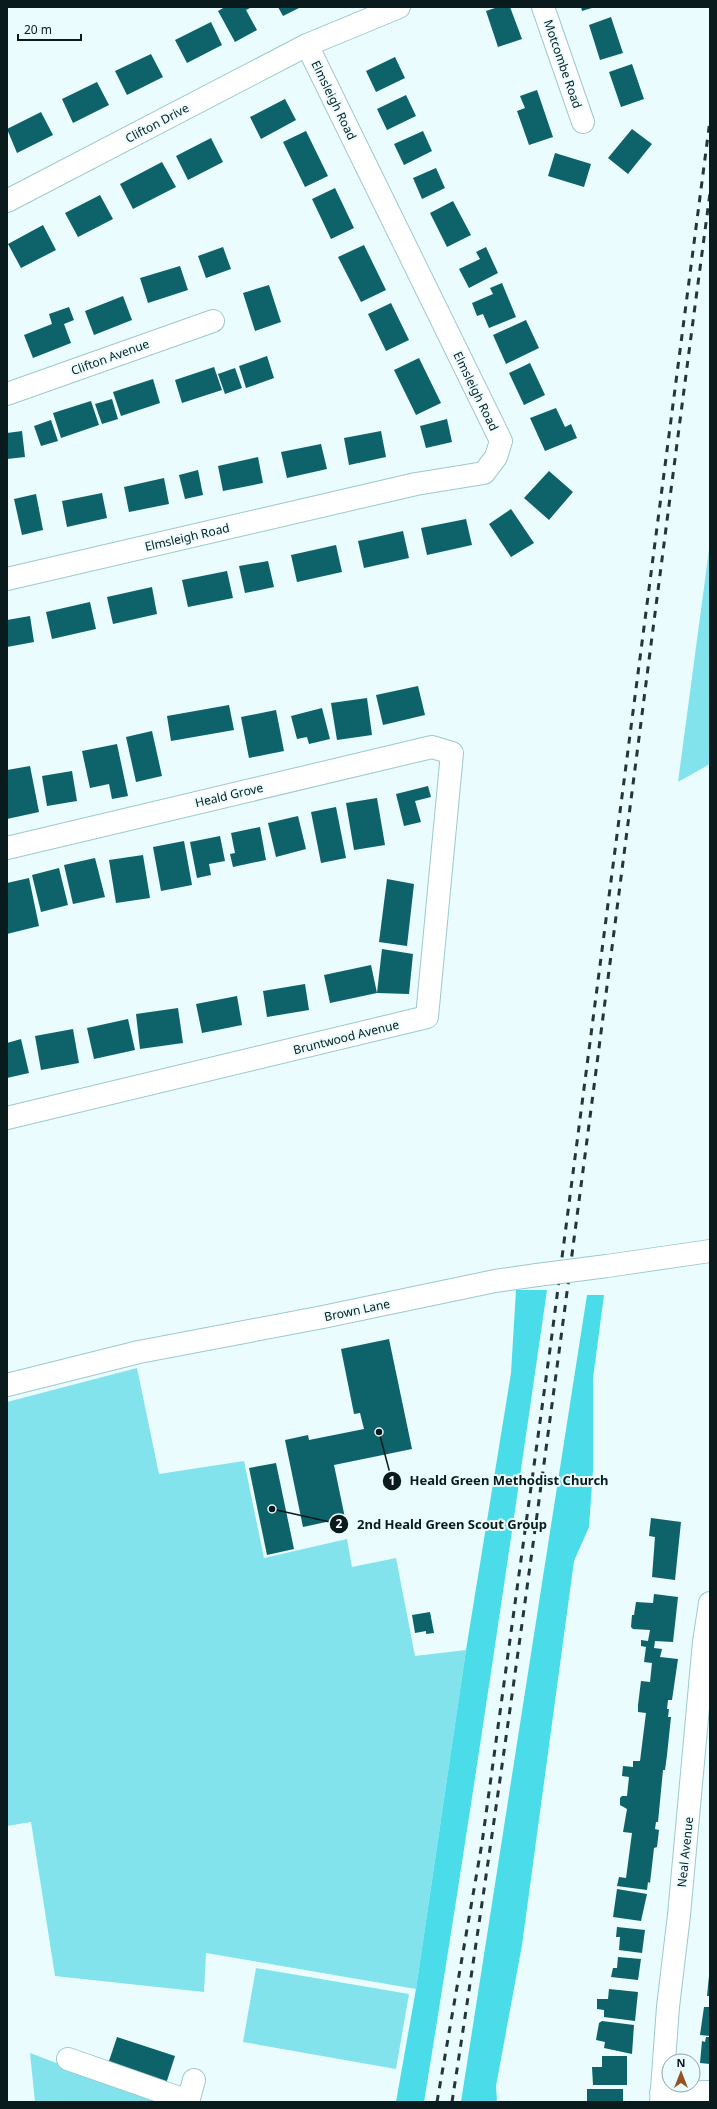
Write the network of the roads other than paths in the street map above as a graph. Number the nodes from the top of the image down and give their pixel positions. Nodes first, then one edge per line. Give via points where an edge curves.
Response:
1 (399, 7) edge
2 (543, 7) edge
3 (307, 45) junction
4 (583, 122) dead end
5 (7, 201) edge
6 (214, 321) dead end
7 (7, 394) edge
8 (7, 579) edge
9 (452, 753) joint
10 (7, 848) edge
11 (7, 1118) edge
12 (710, 1251) edge
13 (7, 1384) edge
14 (710, 1603) edge
15 (703, 1743) edge
16 (68, 2059) dead end
17 (710, 2092) edge
18 (190, 2094) edge
19 (661, 2098) edge

1 - 3 street, Elmsleigh Road
2 - 4 street, Motcombe Road
3 - 5 street, Clifton Drive
3 - 8 street, Elmsleigh Road via 500,441 496,456 484,473 416,484
6 - 7 street, Clifton Avenue
9 - 10 street, Heald Grove via 432,747
9 - 11 street, Bruntwood Avenue via 427,1017
12 - 13 street, Brown Lane, bridge via 496,1281 138,1352
14 - 15 street, Neal Avenue via 704,1642
15 - 19 street, Neal Avenue via 668,2007
16 - 18 street
17 - 19 street

